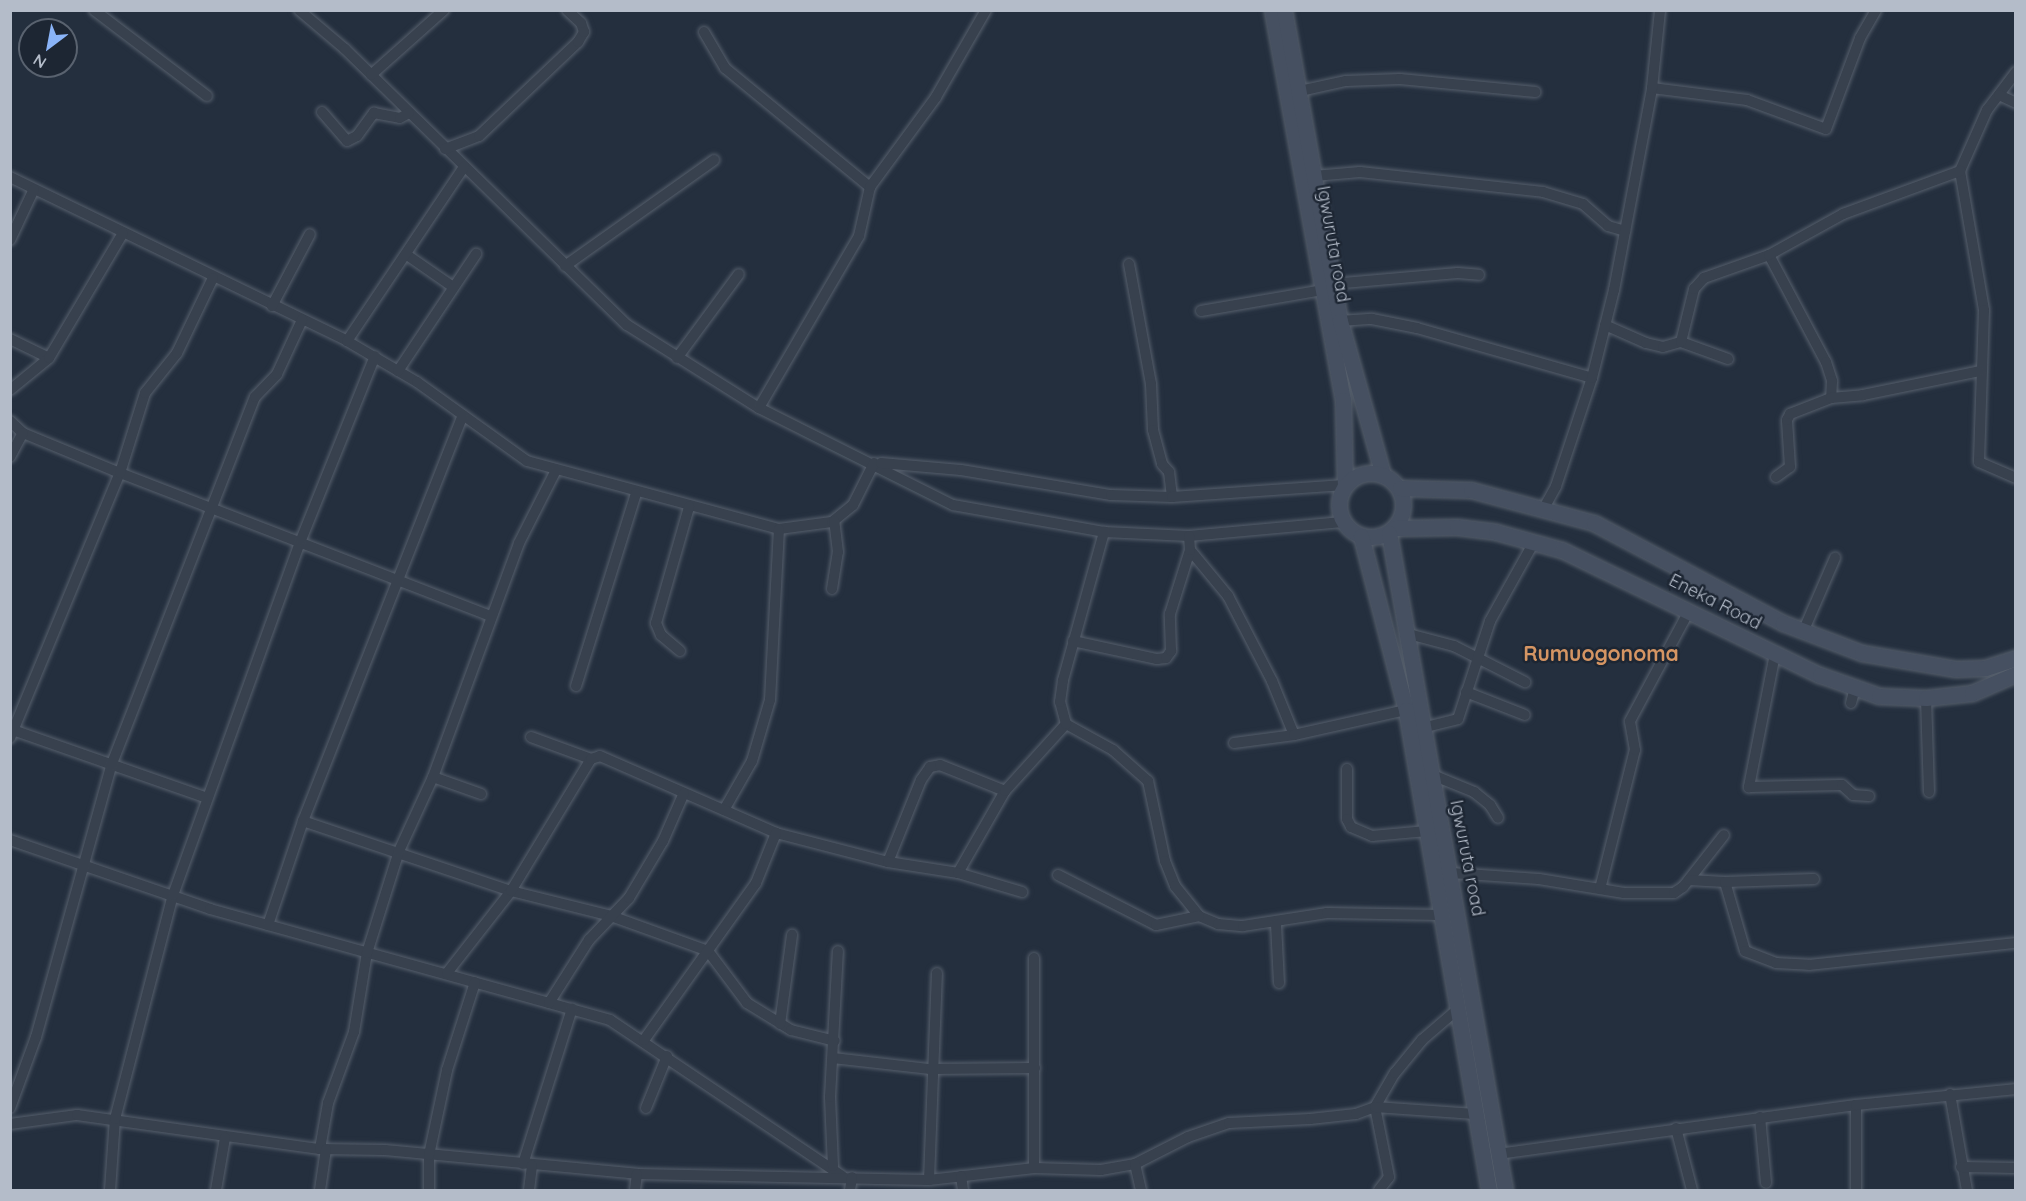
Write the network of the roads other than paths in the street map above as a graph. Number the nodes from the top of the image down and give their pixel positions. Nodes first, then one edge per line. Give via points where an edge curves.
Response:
1 (94, 10) edge
2 (299, 10) edge
3 (444, 10) edge
4 (567, 10) edge
5 (986, 10) edge
6 (1272, 10) edge
7 (1284, 10) edge
8 (1660, 10) edge
9 (1876, 10) edge
10 (704, 32) dead end
11 (2016, 72) edge
12 (371, 75) junction
13 (1652, 88) junction
14 (1300, 91) junction
15 (1535, 92) dead end
16 (1999, 95) junction
17 (207, 96) dead end
18 (2016, 104) edge
19 (322, 112) dead end
20 (409, 113) junction
21 (445, 149) junction
22 (714, 160) dead end
23 (464, 167) junction
24 (1960, 171) junction
25 (1314, 176) junction
26 (10, 177) edge
27 (870, 187) junction
28 (34, 189) junction
29 (1625, 231) junction
30 (123, 233) junction
31 (310, 234) dead end
32 (10, 240) edge
33 (476, 254) dead end
34 (407, 255) junction
35 (1769, 255) junction
36 (1129, 264) dead end
37 (565, 266) junction
38 (739, 274) dead end
39 (1479, 275) dead end
40 (213, 278) junction
41 (453, 287) junction
42 (1327, 287) junction
43 (272, 306) junction
44 (1201, 311) dead end
45 (302, 320) junction
46 (1340, 321) junction
47 (1605, 324) junction
48 (10, 339) edge
49 (347, 341) junction
50 (1681, 342) junction
51 (375, 356) junction
52 (49, 358) junction
53 (677, 358) junction
54 (1728, 359) dead end
55 (1980, 370) junction
56 (398, 371) junction
57 (1592, 378) junction
58 (10, 390) edge
59 (1831, 398) junction
60 (759, 408) junction
61 (463, 415) junction
62 (10, 421) edge
63 (23, 432) junction
64 (10, 457) edge
65 (874, 463) junction
66 (556, 470) junction
67 (120, 473) junction
68 (1383, 475) junction
69 (1776, 477) dead end
70 (2016, 478) edge
71 (1345, 485) junction
72 (1400, 488) junction
73 (636, 493) junction
74 (1172, 497) junction
75 (689, 507) junction
76 (1544, 508) junction
77 (210, 509) junction
78 (834, 521) junction
79 (1342, 522) junction
80 (779, 529) junction
81 (1392, 530) junction
82 (1104, 532) junction
83 (1189, 536) junction
84 (1361, 536) junction
85 (301, 540) junction
86 (1534, 542) junction
87 (1190, 550) junction
88 (1835, 558) dead end
89 (399, 578) junction
90 (832, 589) dead end
91 (1689, 611) junction
92 (491, 616) junction
93 (1803, 632) junction
94 (1405, 633) junction
95 (1073, 641) junction
96 (680, 651) dead end
97 (1776, 654) junction
98 (1476, 656) junction
99 (2016, 658) edge
100 (2016, 674) edge
101 (1525, 682) dead end
102 (576, 686) dead end
103 (1855, 688) junction
104 (1466, 692) junction
105 (1926, 698) junction
106 (1851, 703) dead end
107 (1406, 710) junction
108 (1525, 715) dead end
109 (1066, 724) junction
110 (1422, 728) junction
111 (11, 732) edge
112 (1294, 735) junction
113 (531, 737) dead end
114 (1234, 743) dead end
115 (591, 759) junction
116 (111, 766) junction
117 (1347, 769) dead end
118 (1430, 774) junction
119 (433, 777) junction
120 (1005, 791) junction
121 (1929, 792) dead end
122 (684, 793) junction
123 (481, 794) dead end
124 (1869, 796) dead end
125 (207, 798) junction
126 (724, 810) junction
127 (1498, 818) dead end
128 (303, 821) junction
129 (1427, 831) junction
130 (776, 833) junction
131 (1724, 835) dead end
132 (10, 840) edge
133 (399, 851) junction
134 (888, 862) junction
135 (81, 863) junction
136 (958, 873) junction
137 (1451, 873) junction
138 (1058, 875) dead end
139 (1814, 879) dead end
140 (1689, 880) junction
141 (1725, 882) junction
142 (1600, 889) junction
143 (511, 891) junction
144 (1022, 892) dead end
145 (173, 895) junction
146 (1441, 915) junction
147 (611, 916) junction
148 (1199, 916) junction
149 (1276, 924) junction
150 (268, 925) junction
151 (792, 934) dead end
152 (2016, 943) edge
153 (708, 951) junction
154 (838, 951) dead end
155 (367, 953) junction
156 (1034, 958) dead end
157 (447, 973) junction
158 (937, 973) dead end
159 (475, 982) junction
160 (1280, 983) dead end
161 (549, 1003) junction
162 (1459, 1008) junction
163 (572, 1009) junction
164 (780, 1024) junction
165 (644, 1040) junction
166 (835, 1041) junction
167 (667, 1056) junction
168 (834, 1058) junction
169 (1035, 1068) junction
170 (930, 1069) junction
171 (2016, 1089) edge
172 (1950, 1094) junction
173 (1856, 1105) junction
174 (1375, 1107) junction
175 (10, 1108) edge
176 (646, 1108) dead end
177 (1475, 1114) junction
178 (1760, 1117) junction
179 (115, 1119) junction
180 (10, 1124) edge
181 (1676, 1128) junction
182 (225, 1138) junction
183 (323, 1149) junction
184 (1498, 1154) junction
185 (429, 1155) junction
186 (1135, 1164) junction
187 (527, 1165) junction
188 (833, 1166) junction
189 (1961, 1167) junction
190 (1034, 1168) junction
191 (2016, 1168) edge
192 (637, 1174) junction
193 (847, 1176) junction
194 (961, 1176) junction
195 (748, 1179) junction
196 (929, 1180) junction
197 (1766, 1183) dead end
198 (110, 1191) edge
199 (216, 1191) edge
200 (321, 1191) edge
201 (429, 1191) edge
202 (529, 1191) edge
203 (635, 1191) edge
204 (745, 1191) edge
205 (850, 1191) edge
206 (963, 1191) edge
207 (1141, 1191) edge
208 (1379, 1191) edge
209 (1489, 1191) edge
210 (1505, 1191) edge
211 (1692, 1191) edge
212 (1856, 1191) edge
213 (1967, 1191) edge

1 - 17 street
2 - 12 street
3 - 12 street
4 - 21 street via 581,23 584,32 578,42 479,136
5 - 27 street via 936,97
6 - 42 main road, Igwuruta road
7 - 14 main road, Igwuruta road
8 - 13 street
9 - 13 street via 1860,38 1826,129 1747,100
10 - 27 street via 725,68
11 - 16 street
12 - 20 street
13 - 29 street
14 - 15 street via 1346,81 1400,79
14 - 25 main road, Igwuruta road
16 - 18 street
16 - 24 street via 1975,132
19 - 20 street via 347,141 357,136 360,127 374,114 400,118
20 - 21 street
21 - 23 street
22 - 37 street
23 - 34 street
23 - 37 street
24 - 35 street via 1843,214
24 - 55 street via 1984,310
25 - 29 street via 1360,172 1543,192 1583,204 1608,226
25 - 42 main road, Igwuruta road
26 - 28 street
27 - 60 street via 859,236
28 - 30 street
28 - 32 street
29 - 47 street
30 - 40 street
30 - 52 street
31 - 43 street
33 - 41 street
34 - 41 street
34 - 49 street
35 - 50 street via 1704,278 1694,289
35 - 59 street via 1826,362 1832,381
36 - 74 street via 1151,384 1153,430 1162,464 1169,472
37 - 53 street via 627,325
38 - 53 street
39 - 42 street via 1458,273
40 - 43 street
40 - 67 street via 177,353 145,393
41 - 56 street
42 - 44 street
42 - 46 main road, Igwuruta road
42 - 71 main road, Igwuruta road via 1343,400
43 - 45 street
45 - 49 street
45 - 77 street via 277,374 255,397
46 - 57 street via 1372,319 1417,328
46 - 68 main road, Igwuruta road
47 - 50 street via 1646,343 1663,347
47 - 57 street
48 - 52 street
49 - 51 street
50 - 54 street
51 - 56 street
51 - 85 street
52 - 58 street
53 - 60 street
55 - 59 street
55 - 70 street via 1979,462
56 - 61 street
57 - 76 street via 1556,486
59 - 69 street via 1790,414 1790,467
60 - 65 street
61 - 66 street via 527,461
61 - 89 street
62 - 63 street
63 - 64 street
63 - 67 street
65 - 74 street via 961,470 1111,495
65 - 78 street via 853,505
65 - 82 street via 953,506
66 - 73 street
66 - 92 street via 519,543
67 - 77 street
67 - 111 street
68 - 71 main road via 1362,474
68 - 72 main road
71 - 74 street
71 - 79 main road via 1338,508
72 - 76 main road, Eneka Road via 1471,490
72 - 81 main road via 1402,515
73 - 75 street
73 - 102 street
75 - 80 street
75 - 96 street via 656,623 661,635
76 - 93 main road, Eneka Road via 1594,523 1626,538
77 - 85 street
77 - 116 street
78 - 80 street
78 - 90 street via 838,552
79 - 83 street
79 - 84 main road
80 - 126 street via 770,700 752,761
81 - 84 main road via 1379,537
81 - 86 main road, Eneka Road via 1457,527
81 - 94 main road, Igwuruta road
82 - 83 street
82 - 95 street
83 - 87 street
84 - 107 main road, Igwuruta road
85 - 89 street
85 - 125 street
86 - 91 main road, Eneka Road via 1585,558
86 - 98 street via 1490,621
87 - 95 street via 1170,614 1171,651 1166,658
87 - 112 street via 1228,596 1272,681
88 - 93 street
89 - 92 street
89 - 128 street
91 - 97 main road, Eneka Road
91 - 142 street via 1630,721 1635,750
92 - 119 street
93 - 99 main road, Eneka Road via 1862,653 1956,669 1985,669
94 - 98 street
94 - 110 main road, Igwuruta road
95 - 109 street via 1060,702
97 - 103 main road, Eneka Road
97 - 124 street via 1749,787 1842,785 1853,795
98 - 101 street
98 - 104 street
100 - 105 main road, Eneka Road via 1972,693
103 - 105 main road, Eneka Road via 1879,696
103 - 106 street
104 - 108 street
104 - 110 street via 1455,723
105 - 121 street via 1931,749
107 - 112 street
107 - 129 main road, Igwuruta road
109 - 120 street
109 - 148 street via 1113,750 1148,781 1175,886
110 - 118 main road, Igwuruta road
111 - 116 street
112 - 114 street
113 - 115 street
115 - 122 street via 600,756
115 - 143 street
116 - 125 street
116 - 135 street
117 - 129 street via 1347,819 1351,827 1372,836
118 - 127 street via 1474,792 1490,804
118 - 137 main road, Igwuruta road
119 - 123 street
119 - 133 street
120 - 134 street via 940,765 930,767
120 - 136 street
122 - 126 street
122 - 147 street via 647,868 629,898
125 - 145 street
126 - 130 street
128 - 133 street
128 - 150 street
129 - 146 main road, Igwuruta road
130 - 134 street
130 - 153 street via 756,883
131 - 140 street
132 - 135 street
133 - 143 street
133 - 155 street
134 - 136 street
135 - 145 street
135 - 175 street via 36,1037
136 - 144 street
137 - 142 street via 1539,879
137 - 184 main road, Igwuruta road
138 - 148 street via 1156,926
139 - 141 street
140 - 141 street
140 - 142 street via 1674,893
141 - 152 street via 1745,951 1776,963 1809,964
143 - 147 street
143 - 157 street
145 - 150 street
145 - 179 street
146 - 149 street via 1327,913
146 - 162 main road, Igwuruta road
147 - 153 street
147 - 161 street via 589,940
148 - 149 street via 1218,924
149 - 160 street
150 - 155 street
151 - 164 street
153 - 164 street via 747,1003
153 - 165 street
154 - 166 street
155 - 157 street
155 - 183 street via 354,1032 328,1104
156 - 169 street
157 - 159 street
158 - 170 street
159 - 161 street
159 - 185 street via 447,1070
161 - 163 street
162 - 174 street via 1422,1040 1395,1073
162 - 177 main road, Igwuruta road
163 - 165 street via 610,1020
163 - 187 street
164 - 166 street
165 - 167 street
166 - 168 street
167 - 176 street
167 - 188 street via 795,1147
168 - 170 street
168 - 188 street via 830,1097
169 - 170 street
169 - 190 street
170 - 196 street
171 - 172 street
172 - 173 street
172 - 189 street
173 - 178 street
173 - 212 street
174 - 177 street
174 - 186 street via 1333,1116 1229,1124 1188,1137
174 - 208 street via 1389,1177
177 - 209 main road, Igwuruta road
178 - 181 street
178 - 197 street
179 - 180 street via 56,1115
179 - 182 street
179 - 198 street
181 - 184 street
181 - 211 street
182 - 183 street
182 - 199 street
183 - 185 street
183 - 200 street
184 - 210 main road, Igwuruta road
185 - 187 street
185 - 201 street
186 - 190 street via 1080,1171
186 - 207 street
187 - 192 street
187 - 202 street
188 - 193 street
189 - 191 street
189 - 213 street
190 - 194 street
192 - 195 street
192 - 203 street
193 - 195 street
193 - 196 street
193 - 205 street
194 - 196 street
194 - 206 street
195 - 204 street

